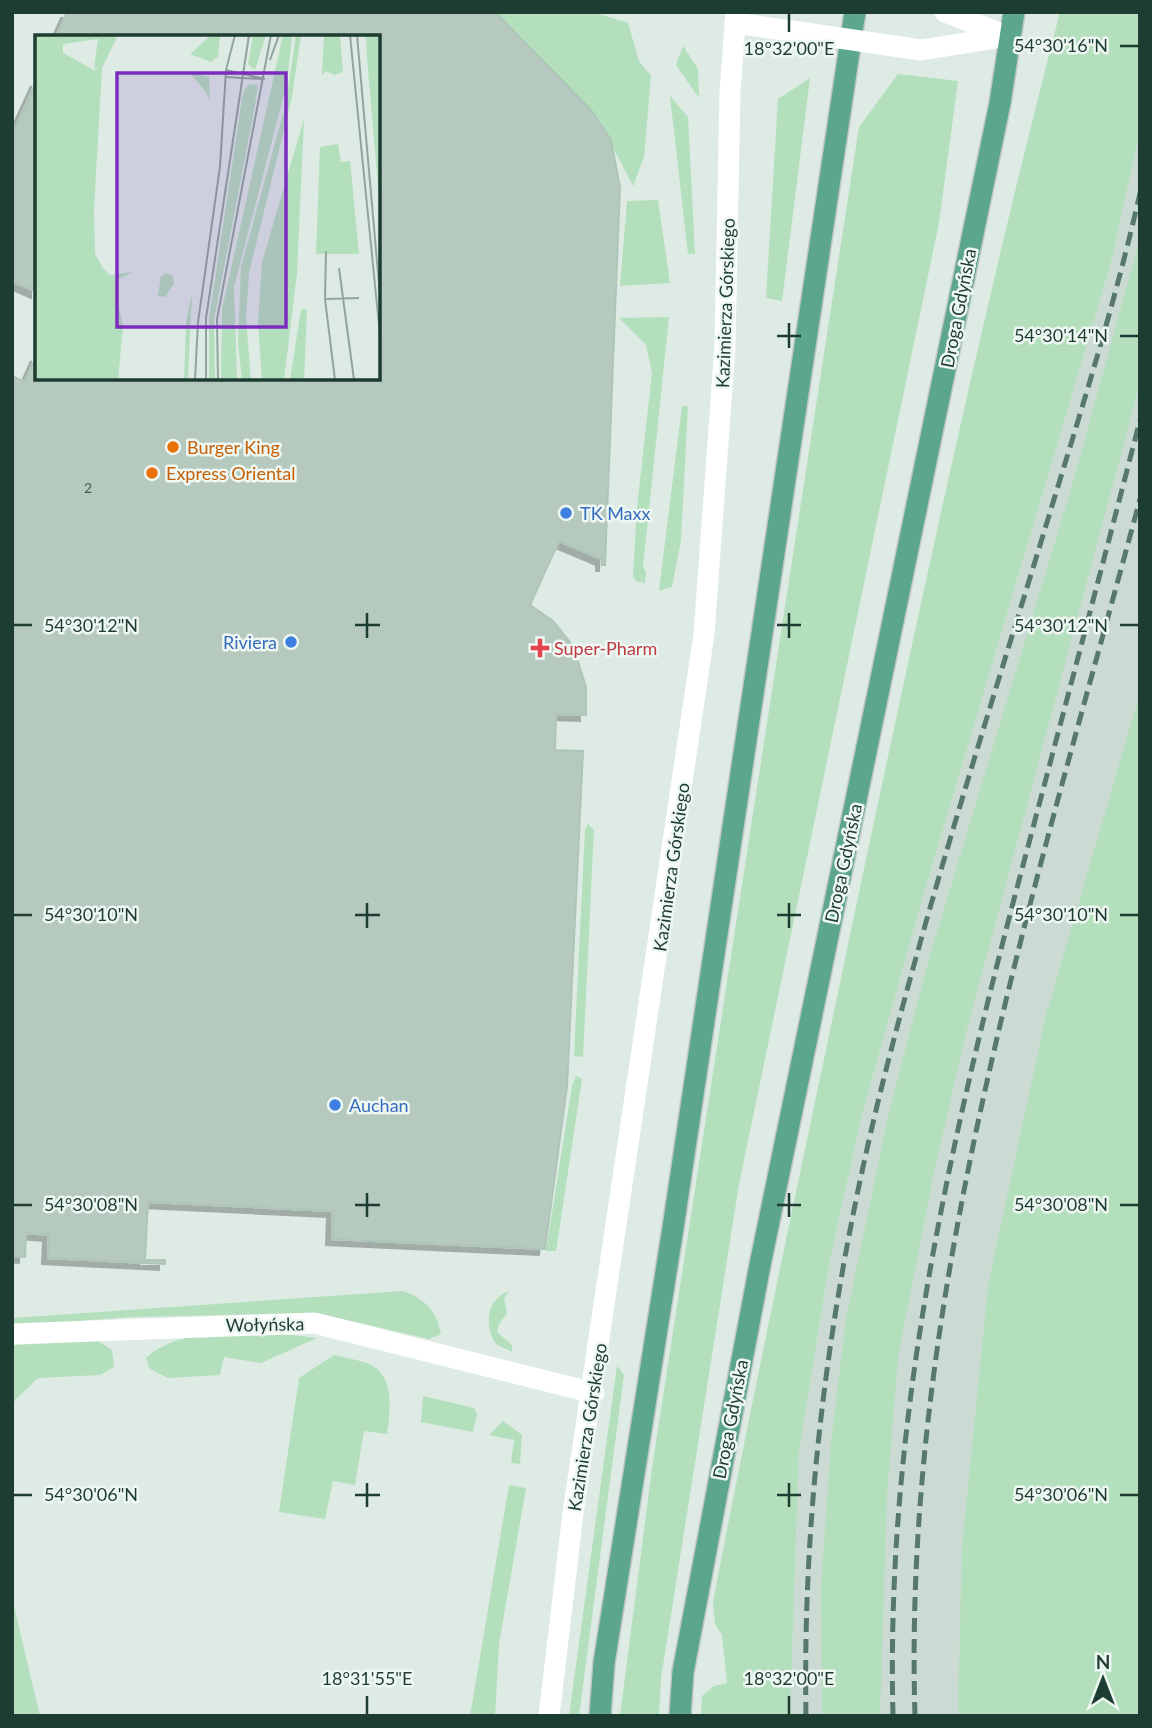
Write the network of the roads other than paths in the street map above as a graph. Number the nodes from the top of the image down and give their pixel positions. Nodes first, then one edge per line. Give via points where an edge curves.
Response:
1 (855, 12) edge
2 (945, 12) edge
3 (1014, 12) edge
4 (735, 18) edge
5 (1009, 37) junction
6 (12, 1334) edge
7 (594, 1393) junction
8 (549, 1716) edge
9 (600, 1716) edge
10 (680, 1716) edge

1 - 9 main road via 606,1650
2 - 5 street
3 - 5 main road, Droga Gdyńska
4 - 5 street, bridge via 921,50
4 - 7 street, Kazimierza Górskiego via 725,346 704,635
5 - 10 main road, Droga Gdyńska via 1000,103 739,1370 683,1672
6 - 7 street, Wołyńska via 314,1323
7 - 8 street, Kazimierza Górskiego via 573,1513

